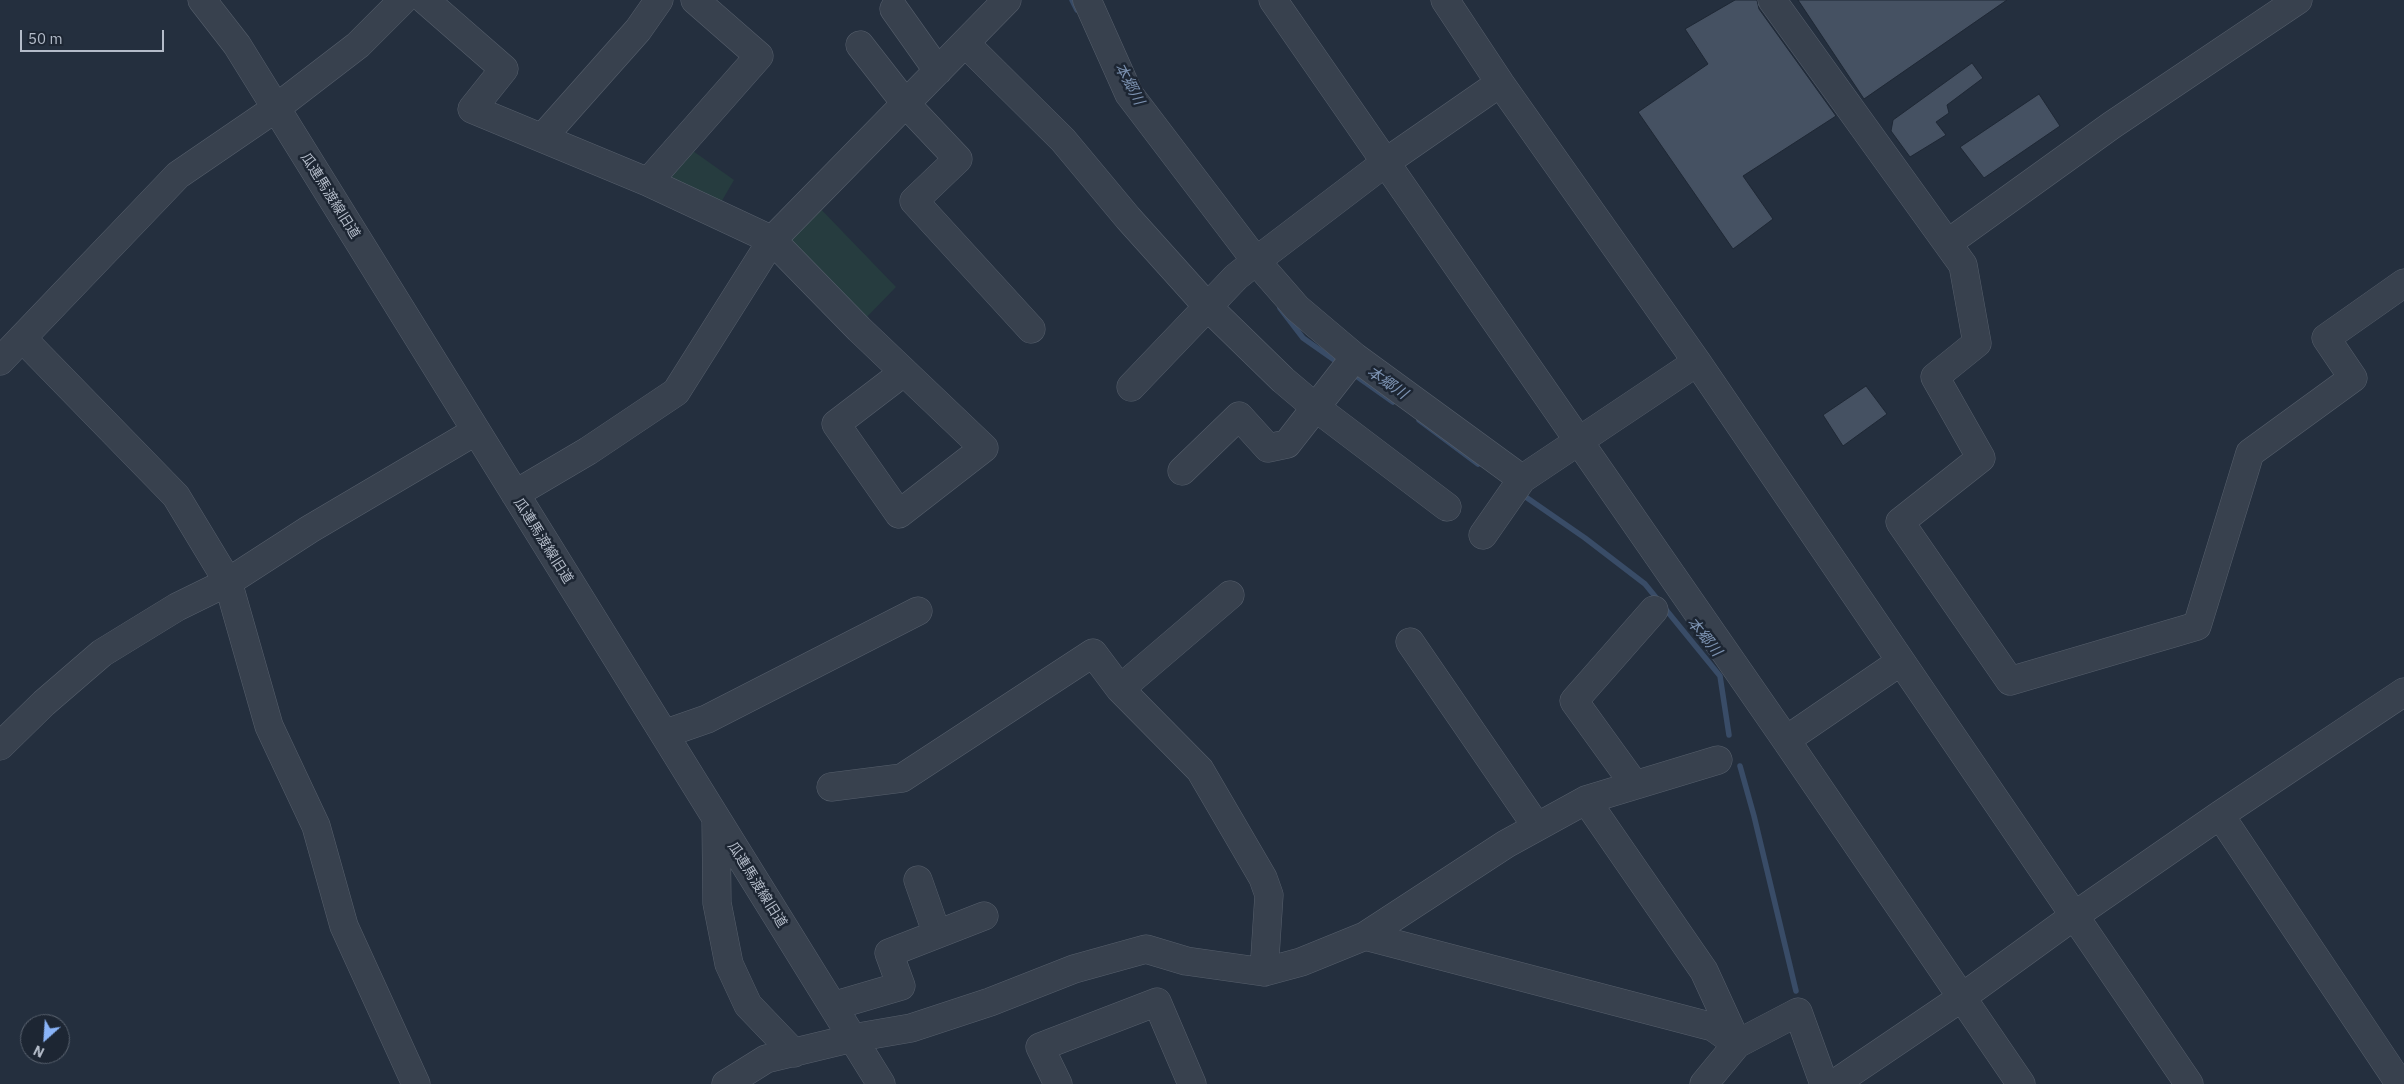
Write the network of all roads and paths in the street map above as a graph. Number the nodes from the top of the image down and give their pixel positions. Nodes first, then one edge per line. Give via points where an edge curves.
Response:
1 (202, 0) edge
2 (403, 0) edge
3 (425, 0) edge
4 (659, 0) edge
5 (695, 0) edge
6 (1087, 0) edge
7 (1272, 0) edge
8 (1444, 0) edge
9 (1772, 0) edge
10 (2298, 0) edge
11 (995, 6) edge
12 (894, 9) dead end
13 (965, 43) junction
14 (860, 45) dead end
15 (938, 72) junction
16 (1500, 83) junction
17 (906, 104) junction
18 (276, 108) junction
19 (543, 137) junction
20 (1386, 162) junction
21 (648, 182) junction
22 (772, 240) junction
23 (1948, 243) junction
24 (1246, 269) junction
25 (2404, 283) edge
26 (1208, 307) junction
27 (1031, 329) dead end
28 (22, 338) junction
29 (1354, 357) junction
30 (0, 361) edge
31 (1697, 362) junction
32 (904, 372) junction
33 (1132, 387) dead end
34 (1316, 407) junction
35 (476, 431) junction
36 (1580, 443) junction
37 (1182, 471) dead end
38 (1522, 479) junction
39 (514, 494) junction
40 (1447, 507) dead end
41 (1483, 535) dead end
42 (228, 582) junction
43 (1230, 595) dead end
44 (1654, 610) dead end
45 (918, 611) dead end
46 (1410, 642) dead end
47 (1900, 662) junction
48 (1120, 689) junction
49 (2404, 692) edge
50 (664, 734) junction
51 (1786, 740) junction
52 (0, 746) edge
53 (1718, 760) dead end
54 (1634, 784) junction
55 (832, 787) dead end
56 (1586, 800) junction
57 (2220, 815) junction
58 (716, 818) junction
59 (1537, 827) junction
60 (918, 880) dead end
61 (984, 916) dead end
62 (2074, 916) junction
63 (937, 934) junction
64 (1365, 936) junction
65 (1264, 972) junction
66 (1961, 998) junction
67 (833, 1006) junction
68 (853, 1038) junction
69 (1737, 1044) junction
70 (794, 1053) junction
71 (416, 1084) edge
72 (726, 1084) edge
73 (881, 1084) edge
74 (1058, 1084) edge
75 (1192, 1084) edge
76 (1704, 1084) edge
77 (1832, 1084) edge
78 (2021, 1084) edge
79 (2189, 1084) edge
80 (2400, 1084) edge

1 - 18 street, 瓜連馬渡線旧道 via 237,45
2 - 18 street via 358,45
3 - 19 street via 504,70 472,109
4 - 19 street via 638,30
5 - 21 street via 759,56
6 - 24 street via 1129,94
7 - 20 street
8 - 16 street
9 - 23 street
10 - 23 street via 2112,125
11 - 13 street
12 - 15 street
13 - 15 street
13 - 26 street via 1062,140
14 - 17 street
15 - 17 street
16 - 20 street
16 - 31 street
17 - 22 street
17 - 27 street via 958,159 914,201
18 - 28 street via 178,175
18 - 35 street, 瓜連馬渡線旧道
19 - 21 street
20 - 24 street
20 - 36 street
21 - 22 street
22 - 32 street
22 - 39 street via 676,392 588,451
23 - 25 street via 1963,265 1977,343 1935,377 1981,458 1900,522 2010,681 2197,626 2250,453 2353,378 2326,338
24 - 26 street
24 - 29 street
26 - 33 street
26 - 34 street via 1283,380
28 - 30 street
28 - 42 street via 176,496
29 - 34 street
29 - 38 street
31 - 36 street
31 - 47 street
32 - 32 street via 984,448 899,514 836,424
34 - 37 street via 1287,444 1268,448 1239,416
34 - 40 street
35 - 39 street, 瓜連馬渡線旧道
35 - 42 street via 310,529
36 - 38 street
36 - 51 street
38 - 41 street
39 - 50 street, 瓜連馬渡線旧道
42 - 52 street via 177,607 102,653
42 - 71 street via 269,726 316,826 344,926
43 - 48 street
44 - 54 street via 1574,701
45 - 50 street via 708,719
46 - 59 street
47 - 51 street
47 - 62 street
48 - 55 street via 1093,653 902,778
48 - 65 street via 1200,770 1263,878 1269,895
49 - 57 street
50 - 58 street, 瓜連馬渡線旧道
51 - 66 street
53 - 54 street
54 - 56 street
56 - 59 street
56 - 69 street via 1704,971
57 - 62 street
57 - 80 street
58 - 67 street, 瓜連馬渡線旧道
58 - 70 street via 717,903 729,964 748,1005
59 - 64 street
60 - 63 street
61 - 63 street
62 - 66 street
62 - 79 street
63 - 67 street via 889,953 901,986
64 - 65 street via 1301,962
64 - 69 street via 1714,1027
65 - 68 street via 1186,960 1146,949 1074,969 911,1028
66 - 77 street
66 - 78 street
67 - 68 street, 瓜連馬渡線旧道
68 - 70 street
68 - 73 street, 瓜連馬渡線旧道
69 - 76 street
69 - 77 street via 1798,1012
70 - 72 street via 766,1059
74 - 75 street via 1040,1047 1157,1002

